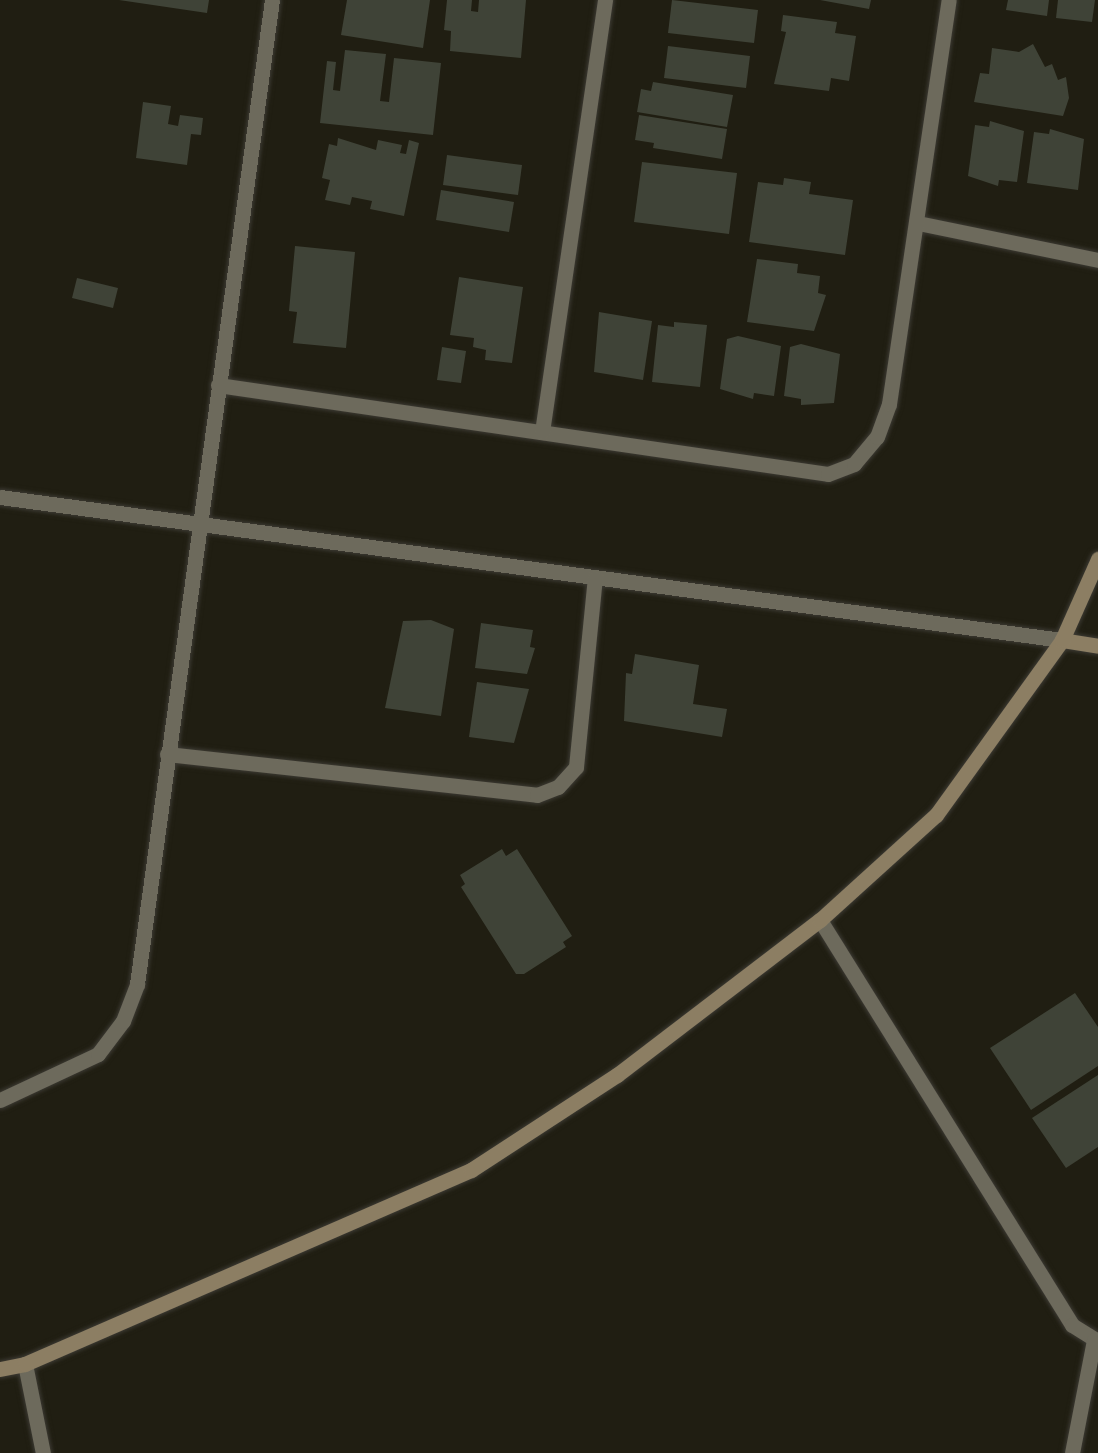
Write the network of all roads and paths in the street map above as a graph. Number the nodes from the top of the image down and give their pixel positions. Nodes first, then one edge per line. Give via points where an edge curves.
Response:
1 (272, 0) edge
2 (605, 0) edge
3 (949, 0) edge
4 (918, 223) junction
5 (1098, 260) edge
6 (218, 385) junction
7 (542, 432) junction
8 (0, 497) edge
9 (197, 526) junction
10 (1098, 559) edge
11 (595, 578) junction
12 (1062, 640) junction
13 (1098, 646) edge
14 (167, 754) junction
15 (820, 920) junction
16 (0, 1100) edge
17 (1096, 1341) edge
18 (25, 1364) junction
19 (0, 1369) edge
20 (44, 1453) edge
21 (1072, 1453) edge

1 - 6 street
2 - 7 street
3 - 4 street
4 - 5 street
4 - 7 street via 889,404 877,437 854,464 828,474
6 - 7 street
6 - 9 street
8 - 9 street
9 - 11 street
9 - 14 street
10 - 12 street
11 - 12 street
11 - 14 street via 576,767 558,787 537,795
12 - 13 street
12 - 15 street via 936,815
14 - 16 street via 137,984 123,1021 98,1054
15 - 17 street via 1072,1324
15 - 18 street via 617,1075 471,1170
17 - 21 street
18 - 19 street
18 - 20 street

